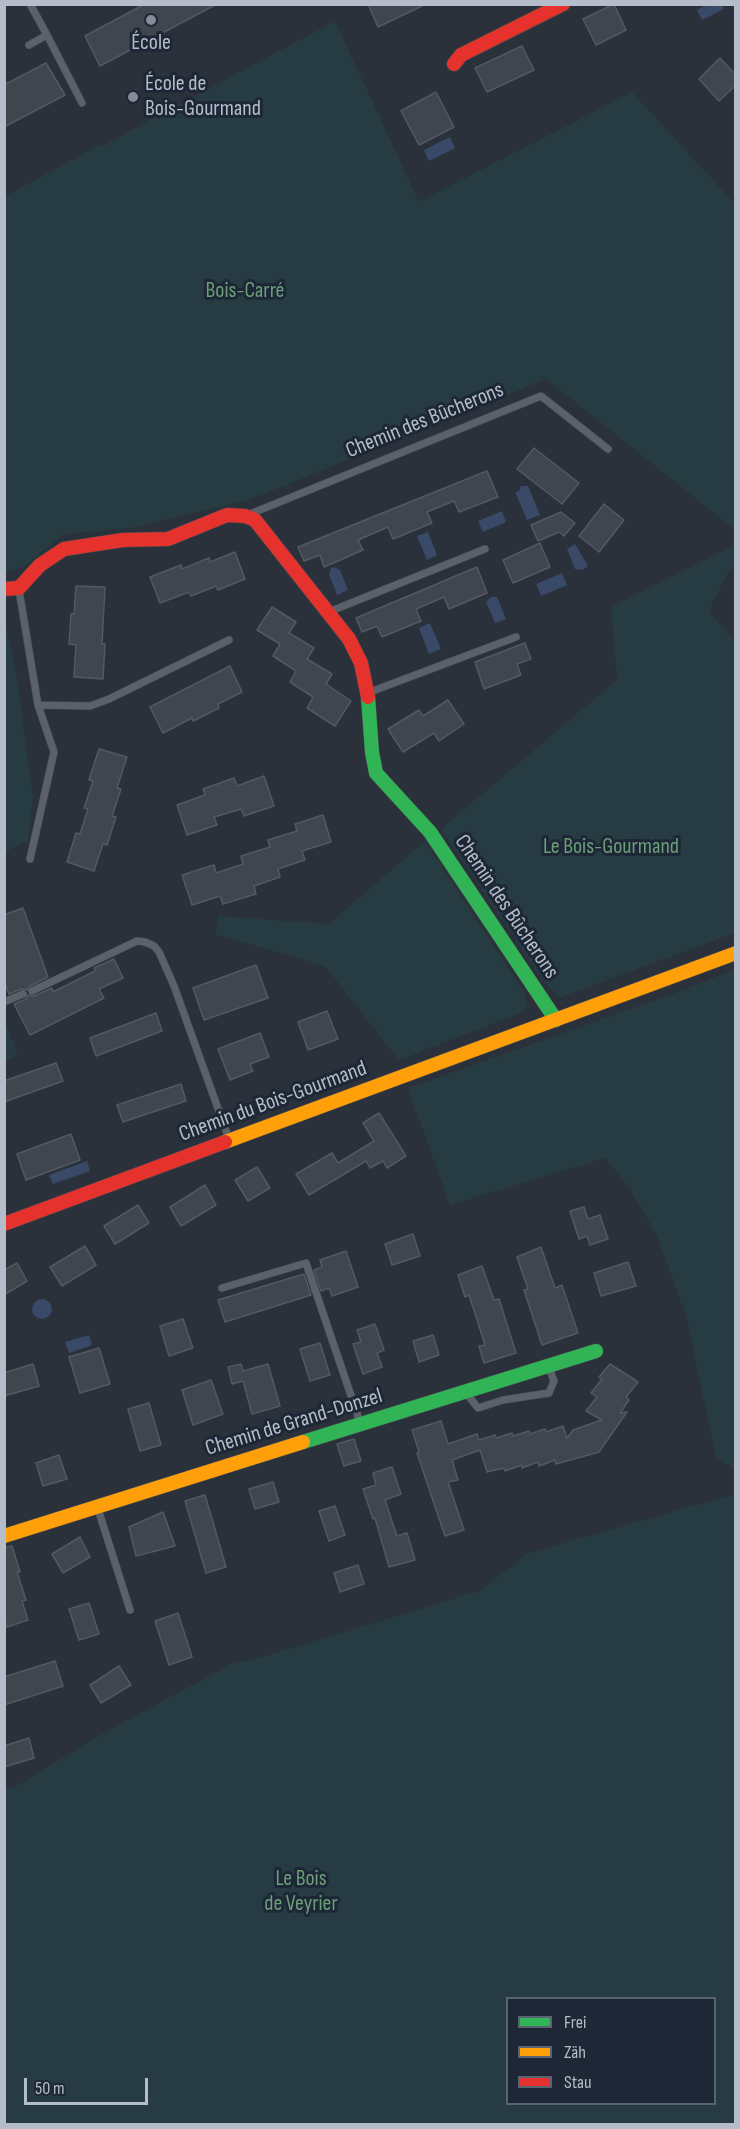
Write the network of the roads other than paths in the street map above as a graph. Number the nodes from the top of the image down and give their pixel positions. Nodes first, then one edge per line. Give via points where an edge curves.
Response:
1 (30, 4) edge
2 (563, 4) edge
3 (47, 35) junction
4 (29, 45) dead end
5 (454, 64) dead end
6 (82, 103) dead end
7 (608, 448) dead end
8 (245, 516) junction
9 (485, 549) dead end
10 (19, 588) junction
11 (4, 589) edge
12 (329, 612) junction
13 (516, 637) dead end
14 (229, 640) dead end
15 (368, 693) junction
16 (38, 705) junction
17 (30, 859) dead end
18 (735, 953) edge
19 (32, 991) dead end
20 (23, 994) dead end
21 (4, 1002) edge
22 (556, 1020) junction
23 (229, 1141) junction
24 (4, 1224) edge
25 (222, 1288) dead end
26 (596, 1351) dead end
27 (548, 1365) junction
28 (465, 1392) junction
29 (361, 1424) junction
30 (97, 1507) junction
31 (4, 1536) edge
32 (130, 1610) dead end

1 - 3 lane
2 - 5 street via 461,55
3 - 4 lane
3 - 6 lane
7 - 8 lane, Chemin des Bûcherons via 541,396
8 - 10 street, Chemin des Bûcherons via 227,515 168,540 123,540 64,549 39,565
8 - 12 street, Chemin des Bûcherons via 263,529
9 - 12 lane
10 - 11 street
10 - 16 lane
12 - 15 street, Chemin des Bûcherons via 361,663
13 - 15 lane
14 - 16 lane via 90,706
15 - 22 street, Chemin des Bûcherons via 376,772 430,832
16 - 17 lane via 54,752
18 - 22 street, Chemin du Bois-Gourmand
19 - 23 lane via 137,941 154,946 174,986
20 - 21 lane
22 - 23 street, Chemin du Bois-Gourmand
23 - 24 street, Chemin du Bois-Gourmand
25 - 29 lane via 306,1263
26 - 27 street, Chemin de Grand-Donzel
27 - 28 street, Chemin de Grand-Donzel
27 - 28 lane via 554,1381 549,1394 503,1400 478,1408
28 - 29 street, Chemin de Grand-Donzel
29 - 30 street, Chemin de Grand-Donzel
30 - 31 street, Chemin de Grand-Donzel
30 - 32 lane

